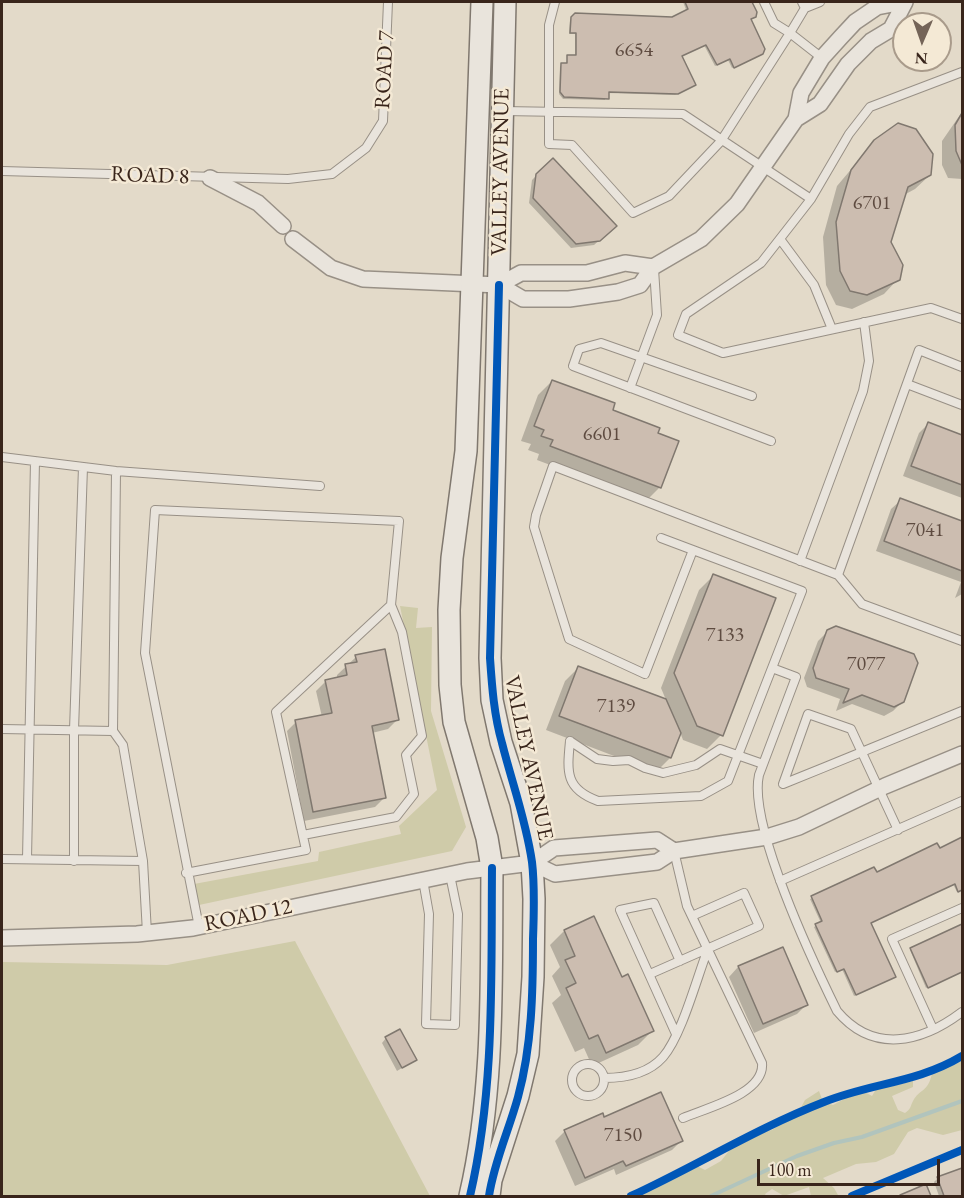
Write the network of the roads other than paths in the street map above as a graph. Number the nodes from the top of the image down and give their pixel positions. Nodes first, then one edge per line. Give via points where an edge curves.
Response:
1 (388, 2) edge
2 (482, 2) edge
3 (505, 2) edge
4 (555, 2) edge
5 (764, 2) edge
6 (820, 2) edge
7 (904, 2) edge
8 (803, 5) edge
9 (790, 33) junction
10 (822, 58) junction
11 (963, 72) edge
12 (501, 111) junction
13 (549, 112) junction
14 (796, 119) junction
15 (721, 141) junction
16 (762, 170) junction
17 (2, 171) edge
18 (210, 177) junction
19 (811, 199) junction
20 (283, 226) dead end
21 (293, 239) dead end
22 (780, 239) junction
23 (653, 267) junction
24 (472, 285) junction
25 (498, 285) junction
26 (961, 317) edge
27 (864, 322) junction
28 (832, 329) junction
29 (642, 357) junction
30 (963, 367) edge
31 (907, 384) junction
32 (630, 388) junction
33 (752, 396) dead end
34 (963, 405) edge
35 (771, 441) dead end
36 (2, 457) edge
37 (35, 461) junction
38 (83, 467) junction
39 (116, 471) junction
40 (320, 486) dead end
41 (662, 537) dead end
42 (693, 550) junction
43 (800, 561) junction
44 (838, 575) junction
45 (391, 605) junction
46 (963, 641) edge
47 (772, 669) junction
48 (963, 711) edge
49 (2, 729) edge
50 (30, 729) junction
51 (74, 730) junction
52 (113, 731) junction
53 (861, 752) junction
54 (963, 754) edge
55 (738, 755) junction
56 (763, 764) junction
57 (879, 789) junction
58 (963, 801) edge
59 (898, 830) junction
60 (303, 835) junction
61 (767, 837) junction
62 (674, 851) junction
63 (2, 859) edge
64 (27, 859) junction
65 (74, 861) junction
66 (143, 861) junction
67 (532, 863) junction
68 (492, 868) junction
69 (186, 873) junction
70 (450, 874) junction
71 (423, 880) junction
72 (780, 881) junction
73 (963, 908) edge
74 (692, 916) junction
75 (199, 927) junction
76 (147, 933) junction
77 (2, 938) edge
78 (708, 949) junction
79 (680, 961) junction
80 (650, 974) junction
81 (963, 1012) edge
82 (933, 1029) junction
83 (676, 1034) junction
84 (604, 1078) junction
85 (683, 1118) dead end
86 (470, 1197) edge
87 (489, 1197) edge

1 - 18 lane, ROAD 7 via 382,121 366,148 332,174 288,179
2 - 24 main road, VALLEY AVENUE
3 - 12 main road, VALLEY AVENUE
4 - 13 lane via 549,25
5 - 9 lane via 774,22
6 - 8 lane
7 - 10 street via 878,7 855,22
7 - 14 street via 891,29 848,63 820,104
8 - 9 lane
9 - 10 lane
9 - 15 lane
10 - 14 street via 801,93
11 - 19 lane via 870,107 849,134
12 - 13 lane
12 - 25 main road, VALLEY AVENUE
13 - 15 lane via 682,114
13 - 15 lane via 549,144 572,145 633,213 669,196
14 - 16 street
15 - 16 lane
16 - 19 lane
16 - 23 street via 721,222 683,251
17 - 18 lane, ROAD 8
18 - 20 street, ROAD 8 via 258,203
19 - 22 lane
21 - 24 street via 331,268 363,279
22 - 28 lane via 814,285
22 - 28 lane via 761,263 686,314 678,335 723,353
23 - 25 street via 625,264 587,273 521,273
23 - 25 street via 640,285 569,299 523,299
23 - 29 lane via 657,315
24 - 25 street
24 - 68 main road, VALLEY AVENUE via 466,451 449,610 450,685 454,722
25 - 67 main road, VALLEY AVENUE via 490,668 492,700 521,803
26 - 27 lane via 931,308
27 - 28 lane
27 - 43 lane via 869,361 863,391
29 - 32 lane
29 - 32 lane via 601,343 579,349 573,366
29 - 33 lane
30 - 31 lane via 919,350
31 - 34 lane
31 - 44 lane
32 - 35 lane
36 - 37 lane
37 - 38 lane
37 - 50 lane
38 - 39 lane
38 - 51 lane
39 - 40 lane
39 - 52 lane
41 - 42 lane
42 - 43 lane via 645,674 569,639 534,527 553,466
42 - 47 lane via 802,591
43 - 44 lane
44 - 46 lane via 862,604
45 - 60 lane via 276,712
45 - 60 lane via 402,632 422,736 406,755 414,794 396,817
45 - 69 lane via 399,521 154,510 145,653
47 - 55 lane
47 - 56 lane via 796,678
48 - 53 lane
49 - 50 lane
50 - 51 lane
50 - 64 lane
51 - 52 lane
51 - 65 lane
52 - 66 lane via 123,745
53 - 53 lane via 822,768 783,784 808,714 851,729
53 - 57 lane
54 - 57 street
55 - 55 lane via 720,749 696,765 663,772 629,760 597,759 570,741 567,765 575,789 598,801 701,796 728,781
55 - 56 lane
56 - 61 lane via 756,787
57 - 59 lane
57 - 61 street via 799,827
58 - 59 lane
59 - 72 lane
60 - 69 lane via 306,850
61 - 62 street
61 - 72 lane
62 - 67 street via 657,862 555,874
62 - 67 street via 657,840 554,848
62 - 74 lane
63 - 64 lane
64 - 65 lane
65 - 66 lane
66 - 76 lane
67 - 68 street, ROAD 12
67 - 87 main road, VALLEY AVENUE via 533,976 528,1054
68 - 70 street, ROAD 12
68 - 86 main road, VALLEY AVENUE via 488,1092
69 - 75 lane
70 - 71 street, ROAD 12
70 - 71 lane via 458,914 455,1025 426,1024 429,914
71 - 75 street, ROAD 12
72 - 82 lane via 828,994 849,1025 878,1039 899,1040
73 - 82 lane via 892,939
74 - 78 lane
74 - 78 lane via 744,893 759,926
75 - 76 street, ROAD 12
76 - 77 street, ROAD 12
78 - 79 lane
78 - 83 lane
78 - 85 lane via 763,1070 747,1091
79 - 80 lane
79 - 80 lane via 654,903 620,910
80 - 83 lane
81 - 82 lane
83 - 84 lane via 663,1057 650,1067 636,1074
84 - 84 lane via 597,1067 586,1064 575,1070 572,1081 577,1093 590,1096 600,1090

